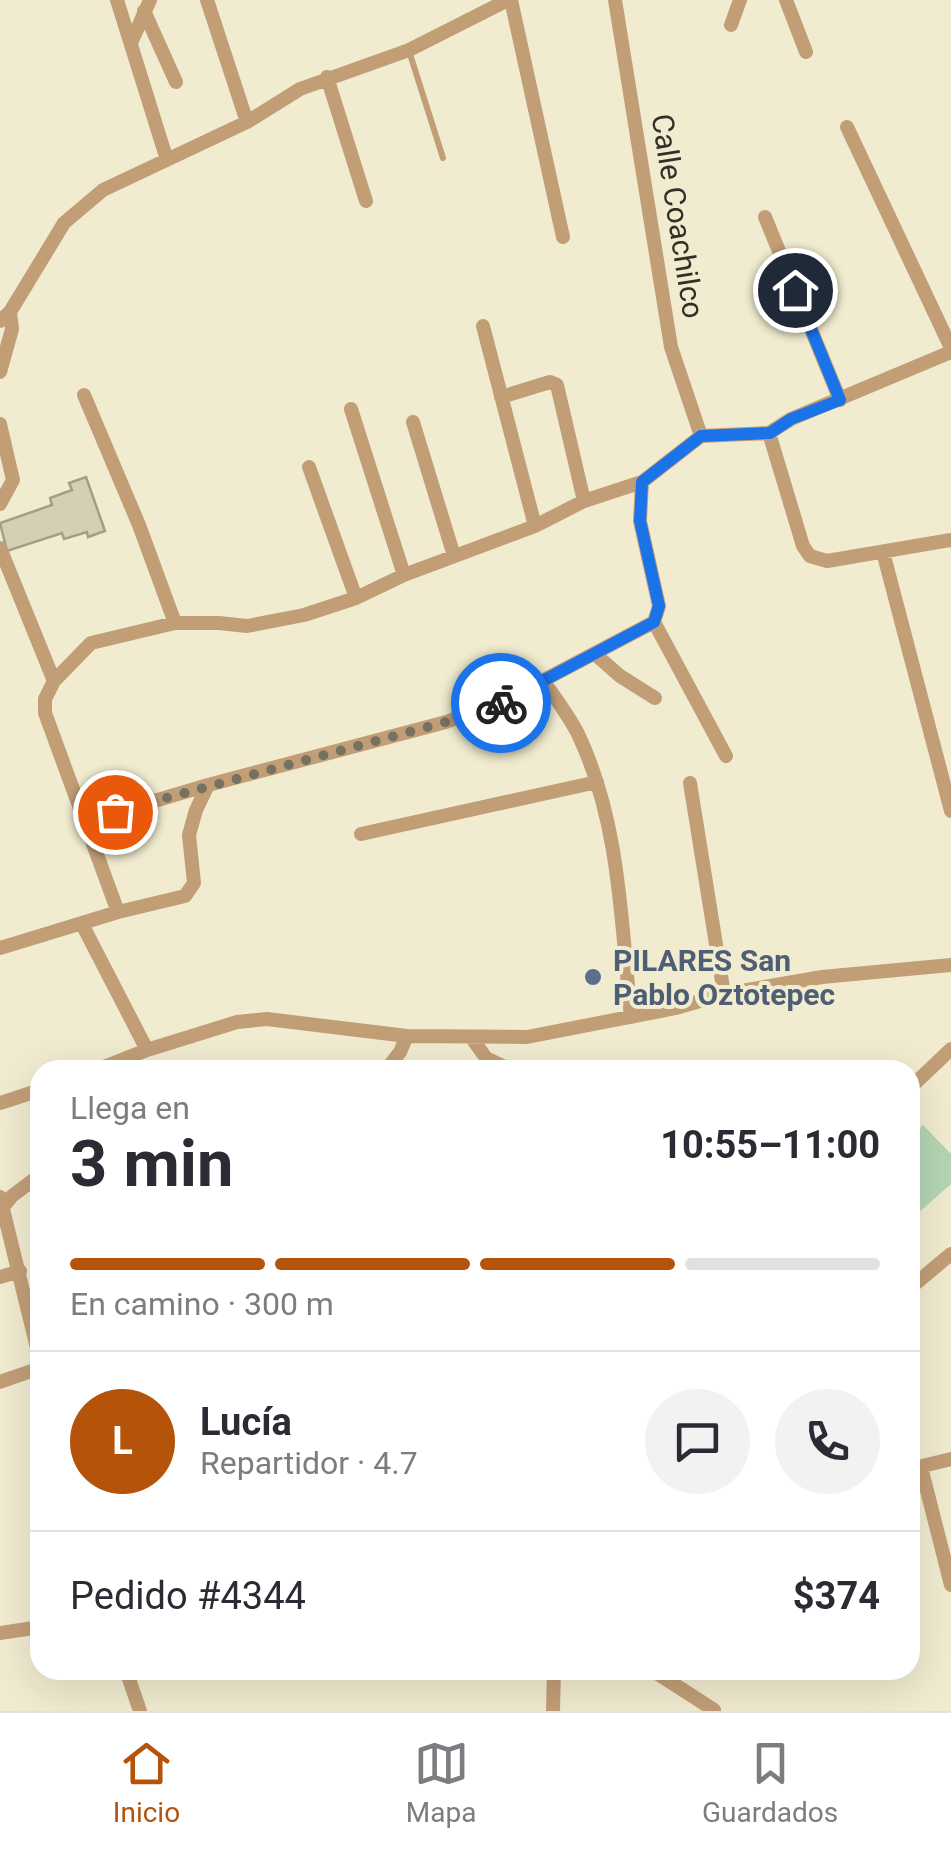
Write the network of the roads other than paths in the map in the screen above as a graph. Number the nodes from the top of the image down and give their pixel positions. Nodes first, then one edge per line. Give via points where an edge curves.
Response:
1 (117, 0) edge
2 (207, 0) edge
3 (509, 0) edge
4 (615, 0) edge
5 (740, 0) edge
6 (786, 0) edge
7 (147, 6) edge
8 (731, 25) dead end
9 (130, 44) junction
10 (409, 50) junction
11 (806, 52) dead end
12 (327, 77) junction
13 (176, 82) dead end
14 (247, 122) junction
15 (847, 127) dead end
16 (442, 158) dead end
17 (167, 160) junction
18 (366, 202) dead end
19 (764, 217) dead end
20 (562, 238) dead end
21 (5, 317) edge
22 (483, 326) dead end
23 (951, 350) edge
24 (0, 372) edge
25 (84, 396) dead end
26 (501, 398) junction
27 (840, 400) junction
28 (351, 409) dead end
29 (413, 422) dead end
30 (0, 424) edge
31 (770, 433) junction
32 (701, 436) junction
33 (309, 467) dead end
34 (642, 482) junction
35 (584, 501) junction
36 (0, 504) edge
37 (534, 526) junction
38 (951, 540) edge
39 (0, 548) edge
40 (883, 552) junction
41 (454, 556) junction
42 (404, 575) junction
43 (356, 598) junction
44 (654, 622) junction
45 (175, 623) junction
46 (596, 655) junction
47 (54, 681) junction
48 (544, 682) junction
49 (655, 698) dead end
50 (726, 756) dead end
51 (597, 782) junction
52 (690, 783) dead end
53 (208, 785) junction
54 (949, 801) edge
55 (84, 822) junction
56 (361, 834) dead end
57 (118, 912) junction
58 (82, 924) junction
59 (0, 948) edge
60 (951, 965) edge
61 (724, 994) junction
62 (630, 1017) junction
63 (407, 1036) junction
64 (472, 1037) junction
65 (951, 1049) edge
66 (147, 1050) junction
67 (122, 1060) edge
68 (394, 1060) edge
69 (490, 1060) edge
70 (920, 1078) edge
71 (30, 1093) edge
72 (0, 1103) edge
73 (30, 1182) edge
74 (1, 1205) edge
75 (951, 1254) edge
76 (20, 1271) junction
77 (0, 1277) edge
78 (920, 1280) edge
79 (30, 1316) edge
80 (30, 1372) edge
81 (0, 1382) edge
82 (951, 1459) edge
83 (920, 1467) edge
84 (920, 1481) edge
85 (951, 1585) edge
86 (30, 1629) edge
87 (0, 1634) edge
88 (129, 1680) edge
89 (554, 1680) edge
90 (668, 1680) edge
91 (714, 1710) edge
92 (140, 1711) edge
93 (553, 1711) edge

1 - 9 street
2 - 14 street
3 - 10 street
3 - 20 street
4 - 32 street, Calle Coachilco via 671,347
5 - 8 street
6 - 11 street
7 - 9 street
7 - 13 street
9 - 17 street
10 - 12 street
10 - 16 lane
12 - 14 street
12 - 18 street
14 - 17 street
15 - 23 street
17 - 21 street via 103,190 78,210
19 - 27 street
21 - 24 street via 12,329
22 - 26 street
23 - 27 street
25 - 45 street
26 - 35 street via 557,385
26 - 37 street
27 - 31 street
28 - 42 street
29 - 41 street
30 - 36 street via 13,480
31 - 32 street
31 - 40 street via 810,556 828,561
32 - 34 street
33 - 43 street
34 - 35 street
34 - 44 street via 640,521 659,606
35 - 37 street
37 - 41 street
38 - 40 street
39 - 47 street
40 - 54 street
41 - 42 street
42 - 43 street
43 - 45 street via 247,626
44 - 46 street
44 - 50 street
45 - 47 street via 91,643
46 - 48 street
46 - 49 street
47 - 55 street via 45,713
48 - 51 street via 576,730
48 - 53 street via 446,722
51 - 56 street
51 - 62 street via 619,879
52 - 61 street
53 - 55 street
53 - 57 street via 189,835 192,890 173,901
55 - 57 street
57 - 58 street
58 - 59 street
58 - 66 street
60 - 61 street
61 - 62 street
62 - 64 street via 527,1037
63 - 64 street
63 - 66 street via 267,1019
63 - 68 street
64 - 69 street
65 - 70 street
66 - 67 street
71 - 72 street
73 - 74 street
74 - 76 street
75 - 78 street
76 - 77 street
76 - 79 street
80 - 81 street
82 - 83 street
84 - 85 street
86 - 87 street
88 - 92 street
89 - 93 street
90 - 91 street

